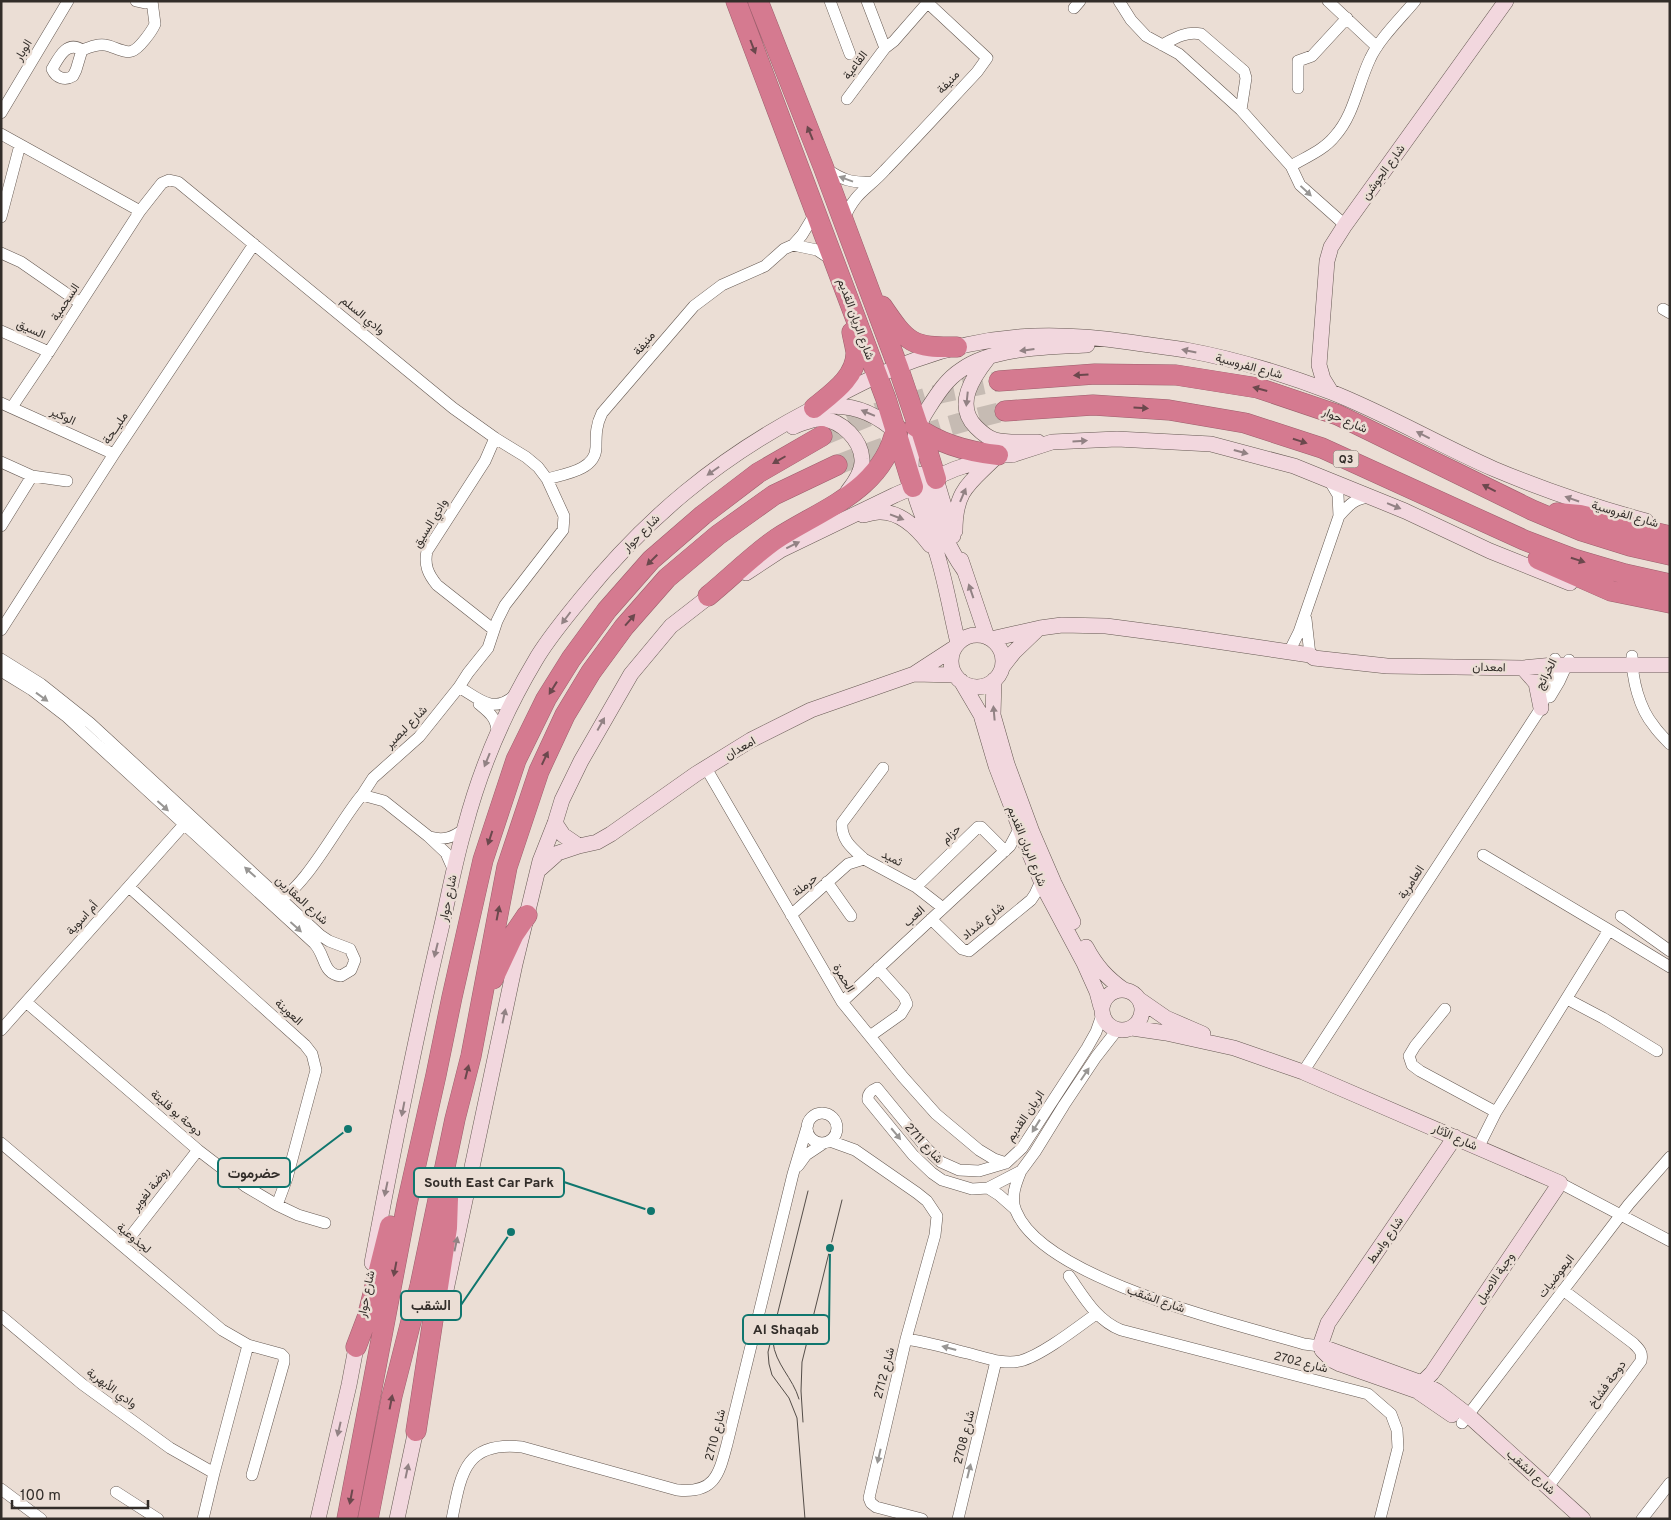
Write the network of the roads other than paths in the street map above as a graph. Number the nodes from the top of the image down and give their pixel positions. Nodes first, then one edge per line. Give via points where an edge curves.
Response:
1 (68, 1) edge
2 (136, 1) edge
3 (152, 1) edge
4 (736, 1) edge
5 (758, 1) edge
6 (830, 1) edge
7 (867, 1) edge
8 (1119, 1) edge
9 (1328, 1) edge
10 (1415, 1) edge
11 (1506, 1) edge
12 (928, 2) edge
13 (1347, 18) junction
14 (1162, 44) junction
15 (1377, 47) junction
16 (885, 48) junction
17 (82, 50) dead end
18 (850, 54) dead end
19 (1298, 88) dead end
20 (847, 99) dead end
21 (1241, 110) junction
22 (1, 113) edge
23 (1, 134) edge
24 (20, 145) junction
25 (823, 166) junction
26 (1290, 166) junction
27 (872, 182) junction
28 (160, 186) joint
29 (140, 212) junction
30 (816, 212) junction
31 (1, 217) edge
32 (843, 221) junction
33 (1345, 225) junction
34 (254, 244) junction
35 (793, 245) junction
36 (1, 253) edge
37 (835, 263) junction
38 (863, 277) junction
39 (843, 286) junction
40 (80, 304) junction
41 (1, 331) edge
42 (1128, 342) junction
43 (957, 347) junction
44 (49, 352) junction
45 (989, 357) junction
46 (1319, 365) junction
47 (898, 367) junction
48 (877, 376) junction
49 (1295, 379) junction
50 (999, 381) tunnel mouth
51 (1331, 392) junction
52 (7, 405) edge
53 (892, 405) junction
54 (814, 408) junction
55 (1005, 411) tunnel mouth
56 (919, 428) junction
57 (895, 431) junction
58 (822, 436) tunnel mouth
59 (494, 438) junction
60 (1052, 442) junction
61 (743, 451) junction
62 (911, 451) junction
63 (114, 454) junction
64 (998, 455) junction
65 (1, 462) edge
66 (837, 465) tunnel mouth
67 (32, 476) junction
68 (548, 479) junction
69 (1329, 480) junction
70 (67, 481) dead end
71 (924, 483) junction
72 (1370, 496) junction
73 (1458, 509) junction
74 (845, 510) junction
75 (1532, 510) junction
76 (5, 512) edge
77 (1339, 516) junction
78 (1, 526) edge
79 (1670, 527) edge
80 (1670, 536) edge
81 (955, 542) junction
82 (938, 555) junction
83 (1670, 555) edge
84 (964, 570) junction
85 (1670, 584) edge
86 (708, 596) joint
87 (1670, 603) edge
88 (1670, 611) edge
89 (1305, 614) junction
90 (1040, 628) junction
91 (1, 630) edge
92 (494, 630) junction
93 (989, 638) junction
94 (956, 645) junction
95 (1289, 652) junction
96 (1310, 655) junction
97 (1670, 655) edge
98 (1, 660) edge
99 (1632, 661) junction
100 (1561, 662) junction
101 (1670, 665) edge
102 (1003, 666) junction
103 (1523, 668) junction
104 (1, 671) edge
105 (914, 674) junction
106 (958, 678) junction
107 (994, 680) junction
108 (459, 687) junction
109 (471, 694) junction
110 (518, 694) junction
111 (1541, 708) junction
112 (497, 736) junction
113 (1670, 744) edge
114 (706, 768) junction
115 (883, 768) dead end
116 (362, 795) junction
117 (187, 821) junction
118 (555, 823) junction
119 (464, 829) junction
120 (1019, 829) junction
121 (428, 836) junction
122 (579, 846) junction
123 (1005, 851) junction
124 (1029, 852) junction
125 (1483, 855) dead end
126 (864, 859) junction
127 (538, 870) junction
128 (454, 871) junction
129 (1041, 881) junction
130 (827, 882) junction
131 (129, 887) junction
132 (916, 887) junction
133 (1030, 900) junction
134 (275, 901) junction
135 (1052, 904) junction
136 (943, 908) junction
137 (527, 915) junction
138 (791, 915) junction
139 (851, 916) dead end
140 (1621, 916) dead end
141 (931, 919) junction
142 (1608, 930) junction
143 (1670, 951) edge
144 (1670, 967) edge
145 (878, 968) junction
146 (1124, 990) junction
147 (1567, 999) junction
148 (1140, 1000) junction
149 (26, 1002) junction
150 (842, 1002) junction
151 (481, 1006) junction
152 (1445, 1009) dead end
153 (1101, 1011) junction
154 (1124, 1029) junction
155 (1, 1030) edge
156 (870, 1036) junction
157 (1234, 1048) junction
158 (1657, 1051) dead end
159 (1303, 1072) junction
160 (877, 1088) joint
161 (1496, 1112) junction
162 (808, 1124) junction
163 (837, 1125) junction
164 (422, 1135) junction
165 (1455, 1137) junction
166 (827, 1142) junction
167 (450, 1143) junction
168 (2, 1147) edge
169 (1478, 1148) junction
170 (198, 1150) junction
171 (855, 1150) junction
172 (1670, 1157) edge
173 (1006, 1163) junction
174 (1022, 1171) junction
175 (793, 1174) junction
176 (1560, 1183) junction
177 (988, 1188) junction
178 (276, 1205) junction
179 (1015, 1209) junction
180 (1621, 1215) junction
181 (325, 1223) dead end
182 (1670, 1241) edge
183 (123, 1246) junction
184 (1069, 1276) dead end
185 (1563, 1290) junction
186 (1096, 1314) junction
187 (1, 1316) edge
188 (906, 1340) junction
189 (248, 1345) junction
190 (1320, 1346) junction
191 (356, 1347) junction
192 (996, 1361) junction
193 (1427, 1378) junction
194 (1465, 1419) junction
195 (416, 1431) junction
196 (214, 1472) junction
197 (252, 1475) dead end
198 (1670, 1483) edge
199 (1548, 1488) junction
200 (1, 1489) edge
201 (116, 1492) dead end
202 (41, 1519) edge
203 (158, 1519) edge
204 (203, 1519) edge
205 (318, 1519) edge
206 (347, 1519) edge
207 (368, 1519) edge
208 (397, 1519) edge
209 (452, 1519) edge
210 (922, 1519) edge
211 (958, 1519) edge
212 (1380, 1519) edge
213 (1571, 1519) edge
214 (1582, 1519) edge
215 (1642, 1519) edge

1 - 22 street, الوبار
2 - 3 street
3 - 17 street via 155,24 134,50 129,52 105,45
4 -> 30 highway, شارع الريان القديم
25 -> 5 highway, شارع الريان القديم
6 - 18 street
7 - 16 street, القاعية
8 - 14 street via 1146,36
9 - 13 street
10 - 15 street
11 - 33 main road, شارع الجوشن
12 - 16 street, القاعية
12 - 27 street, منيفة via 987,58 978,72
13 - 15 street
13 - 19 street via 1312,56 1298,61
14 - 21 street via 1198,69
14 - 21 street via 1187,33 1201,34 1246,74
15 - 26 street via 1336,136
16 - 20 street, القاعية
21 - 26 street
23 - 24 street
24 - 29 street
24 - 31 street
27 -> 25 street via 856,183 840,178
25 - 32 highway, شارع الريان القديم
26 -> 33 street via 1300,185
27 - 32 street, منيفة via 849,206
28 - 29 street, السحمية
28 - 34 street, وادي السلم via 169,180 178,182
29 - 40 street, السحمية
30 - 35 street, منيفة
30 - 37 highway, شارع الريان القديم
32 - 38 highway, شارع الريان القديم
33 - 46 main road, شارع الجوشن via 1331,247 1327,261
34 - 59 street, وادي السلم
34 - 63 street, مليــحة
35 - 37 street via 817,250
35 - 68 street, منيفة via 765,266 722,285 694,306 602,413 596,426 596,452 592,461 584,467
36 - 40 street via 22,262
37 - 39 highway, شارع الريان القديم
38 - 43 highway via 906,338 921,346
38 - 47 highway, شارع الريان القديم
39 - 48 highway, شارع الريان القديم
39 - 54 highway via 856,352 855,363 839,387
40 - 44 street, السحمية
41 - 44 street, السيق
42 - 43 main road, شارع الفروسية via 1032,335
42 -> 45 main road via 1021,350
49 -> 42 main road, شارع الفروسية via 1228,359
43 - 47 main road, شارع الفروسية
44 - 52 street, السحمية
45 - 56 main road via 972,363 953,376 938,392
45 -> 60 main road via 973,377 966,396 967,413 973,424 993,439
46 - 49 main road
46 - 51 main road, شارع الجوشن
47 - 48 main road, شارع الفروسية
47 - 53 highway
47 - 56 highway, شارع الريان القديم
48 - 53 highway, شارع الريان القديم
48 - 54 main road, شارع الفروسية
49 - 51 main road, شارع الفروسية
75 -> 50 highway, شارع حوار via 1338,415 1258,388 1176,375 1095,374
79 -> 51 main road, شارع الفروسية via 1595,506 1519,479
52 - 63 street, الوكير
53 - 56 highway
53 - 57 highway, شارع الريان القديم
57 -> 54 main road via 886,422 858,408 838,405
54 - 61 main road, شارع حوار via 781,425
55 -> 73 highway, Q3 via 1093,405 1169,410 1245,423 1322,448
56 - 62 main road
56 - 64 highway via 952,445
56 - 71 highway, شارع الريان القديم
57 - 62 main road
57 - 71 highway, شارع الريان القديم
57 - 74 highway via 892,445 876,471
58 -> 164 highway, شارع حوار via 758,473 651,560 607,610 546,699 516,760 483,860
59 - 68 street, وادي السلم via 533,461
59 - 92 street, وادي السيق via 485,461 425,559 430,576 437,585
60 - 64 main road
60 -> 69 main road via 1117,439 1211,444 1294,466
61 - 74 main road via 796,425 822,419 841,426 855,439 862,458
61 -> 110 main road, شارع حوار via 683,493 608,566 536,658
62 - 71 main road
63 - 91 street, مليــحة
64 - 71 main road
81 -> 64 main road via 963,491
65 - 67 street
151 -> 66 highway via 507,867 539,771 565,715 591,672 624,627 667,578 718,534 774,495
67 - 70 street
67 - 76 street
68 - 92 street, وادي السلم via 564,516 563,530 505,605
69 - 72 main road
69 - 77 street via 1338,496
71 - 74 main road
71 - 81 main road, شارع الريان القديم
71 - 82 main road, شارع الريان القديم
71 - 84 main road via 945,540
72 - 77 street via 1354,501
72 -> 88 main road via 1577,586
73 -> 85 highway, Q3 via 1574,559
73 - 87 highway via 1523,552 1611,590
74 -> 82 main road via 880,512 910,522
86 -> 74 highway via 775,540
75 - 80 highway via 1580,515
75 - 83 highway, شارع حوار via 1630,546
76 - 78 street
77 - 89 street
81 - 84 main road, شارع الريان القديم
82 - 94 main road, شارع الريان القديم
93 -> 84 main road, شارع الريان القديم
118 -> 86 main road via 580,761 631,674 671,626
89 - 95 street
89 - 96 street
90 - 93 main road, امعدان
90 - 95 main road, امعدان via 1106,626
90 - 102 main road
92 - 108 street, شارع لبصير via 488,648
93 - 94 main road via 973,635
93 - 102 main road via 1000,648
94 - 105 main road, امعدان
94 - 106 main road via 951,659
95 - 96 main road, امعدان
96 - 100 main road, امعدان via 1314,652 1389,658
96 - 103 main road, امعدان via 1387,666
97 - 99 main road, امعدان
98 - 117 street, شارع المقارين via 41,684 74,710
99 - 100 main road, امعدان
99 - 101 main road, امعدان
99 - 113 street via 1640,701 1652,725
100 - 103 main road, امعدان
100 - 111 street, الخرائج
102 - 107 main road
103 - 111 main road via 1536,683
104 -> 117 street, شارع المقارين via 67,717
105 - 106 main road, امعدان
105 - 114 main road, امعدان via 811,710 751,740
106 - 107 main road via 975,687
106 - 120 main road, شارع الريان القديم via 981,715
146 -> 107 main road, شارع الريان القديم via 1111,981 1092,959 1032,832 993,715
108 - 109 street
108 - 116 street, شارع لبصير via 419,736 373,778
109 - 110 street via 493,705 504,704
109 - 112 street via 494,717
110 - 112 main road, شارع حوار
111 - 159 street, العامرية
112 -> 119 main road, شارع حوار
114 - 122 main road, امعدان via 611,834 597,842
114 - 138 street, الحمرة
115 - 126 street via 842,823 844,839
116 - 121 street via 384,801
116 - 134 street, شارع لبصير via 312,867 294,888
117 - 131 street, أم اسوية
117 - 134 street, شارع المقارين
118 - 122 main road via 563,835
118 - 127 main road
119 - 121 street via 446,839
119 - 128 main road, شارع حوار
120 - 123 street, العب
120 - 124 main road, شارع الريان القديم
121 - 128 street via 446,853
122 - 127 main road, امعدان via 558,853
123 - 124 street via 1021,848
123 - 132 street, حزام via 978,827
123 - 136 street, العب
124 - 129 main road, شارع الريان القديم
125 - 142 street
126 - 130 street, ثميد via 848,864
126 - 132 street, ثميد
127 - 137 main road
128 -> 191 main road, شارع حوار
129 - 133 street, شارع شداد
129 - 135 main road, شارع الريان القديم
130 - 138 street, حرملة
130 - 139 street, حرملة
131 - 149 street, أم اسوية
131 - 178 street, العوينة via 312,1054 316,1070 287,1178
132 - 136 street, ثميد
133 - 135 street
133 - 141 street, شارع شداد via 968,952
134 -> 134 street, شارع المقارين via 318,947 330,972 341,976 351,970 355,960 350,949 329,942
135 - 153 main road, شارع الريان القديم via 1084,963 1097,992
136 - 141 street, العب
137 - 151 highway via 514,934
195 -> 137 main road
138 - 150 street, الحمرة
140 - 143 street
141 - 145 street, العب
142 - 144 street
142 - 147 street
145 - 150 street, العب
145 - 156 street via 907,1004 901,1014
146 - 148 main road
146 - 153 main road via 1109,994
147 - 158 street
147 - 161 street
148 - 154 main road via 1140,1019
148 - 157 main road, شارع الآثار via 1166,1018
149 - 155 street, أم اسوية
149 - 170 street, دوحة بو فليتة
150 - 156 street, الحمرة
167 -> 151 highway
152 - 161 street via 1409,1056 1412,1065
153 - 154 main road via 1107,1025
153 -> 173 street, الريان القديم via 1096,1032 1087,1048 1022,1148
154 - 157 main road, شارع الآثار via 1166,1033
174 -> 154 street via 1100,1051
156 - 173 street, الحمرة via 936,1114 979,1150
157 - 159 main road, شارع الآثار
159 - 165 main road, شارع الآثار
160 - 173 street, الريان القديم via 927,1150 950,1167 968,1172
160 -> 177 street, شارع 2711 via 871,1091 868,1100 932,1173 942,1180 972,1189
161 - 169 street
162 - 163 street via 815,1115 826,1113
162 - 166 street via 809,1135 818,1142
162 - 175 street, شارع 2710
163 - 166 street via 834,1136
163 - 171 street
164 - 191 highway via 403,1181 367,1318
164 -> 206 highway, شارع حوار
165 - 169 main road, شارع الآثار
165 - 190 main road, شارع واسط via 1337,1309
166 - 171 street
166 - 175 street, شارع 2710 via 806,1155
167 - 195 highway via 447,1228
207 -> 167 highway via 392,1396 420,1286
168 - 183 street, لجذوعية
169 - 176 main road, شارع الآثار
170 - 178 street, دوحة بو فليتة
170 - 183 street, روضة لغوير
171 - 188 street via 917,1192 937,1216 936,1235
172 - 180 street, البعوضيات
174 - 177 street
174 - 179 street via 1015,1185
175 - 209 street, شارع 2710 via 720,1470 708,1485 699,1489 677,1490 522,1447 498,1446 475,1456 463,1472
176 - 180 street, شارع الآثار
176 - 193 main road, وجبة الاصيل
177 - 179 street, شارع الشقب
178 - 181 street, دوحة بو فليتة
179 - 190 street, شارع الشقب via 1028,1231 1051,1252 1140,1295
180 - 182 street, شارع الآثار
180 - 185 street, البعوضيات
183 - 189 street, لجذوعية via 222,1330
184 - 186 street
185 - 194 street, البعوضيات
185 - 199 street, دوحة فشاخ via 1633,1343 1642,1355
186 - 192 street, شارع 2712 via 1027,1359
186 - 212 street, شارع 2702 via 1121,1330 1368,1394 1391,1414 1397,1430 1398,1448
187 - 196 street, وادي الأبهرية via 82,1384 170,1448
192 -> 188 street, شارع 2712
188 -> 210 street, شارع 2712 via 869,1498 876,1507
189 - 196 street
189 - 197 street, لجذوعية via 284,1357
190 - 193 main road, شارع الشقب
190 - 194 main road, شارع الشقب via 1332,1360 1417,1391
191 -> 205 main road, شارع حوار
211 -> 192 street, شارع 2708
193 - 194 main road, شارع الشقب
194 - 199 main road, شارع الشقب
194 - 213 main road, شارع الشقب
208 -> 195 main road
196 - 204 street
198 - 215 street
199 - 214 main road, شارع الشقب
200 - 202 street
201 - 203 street

